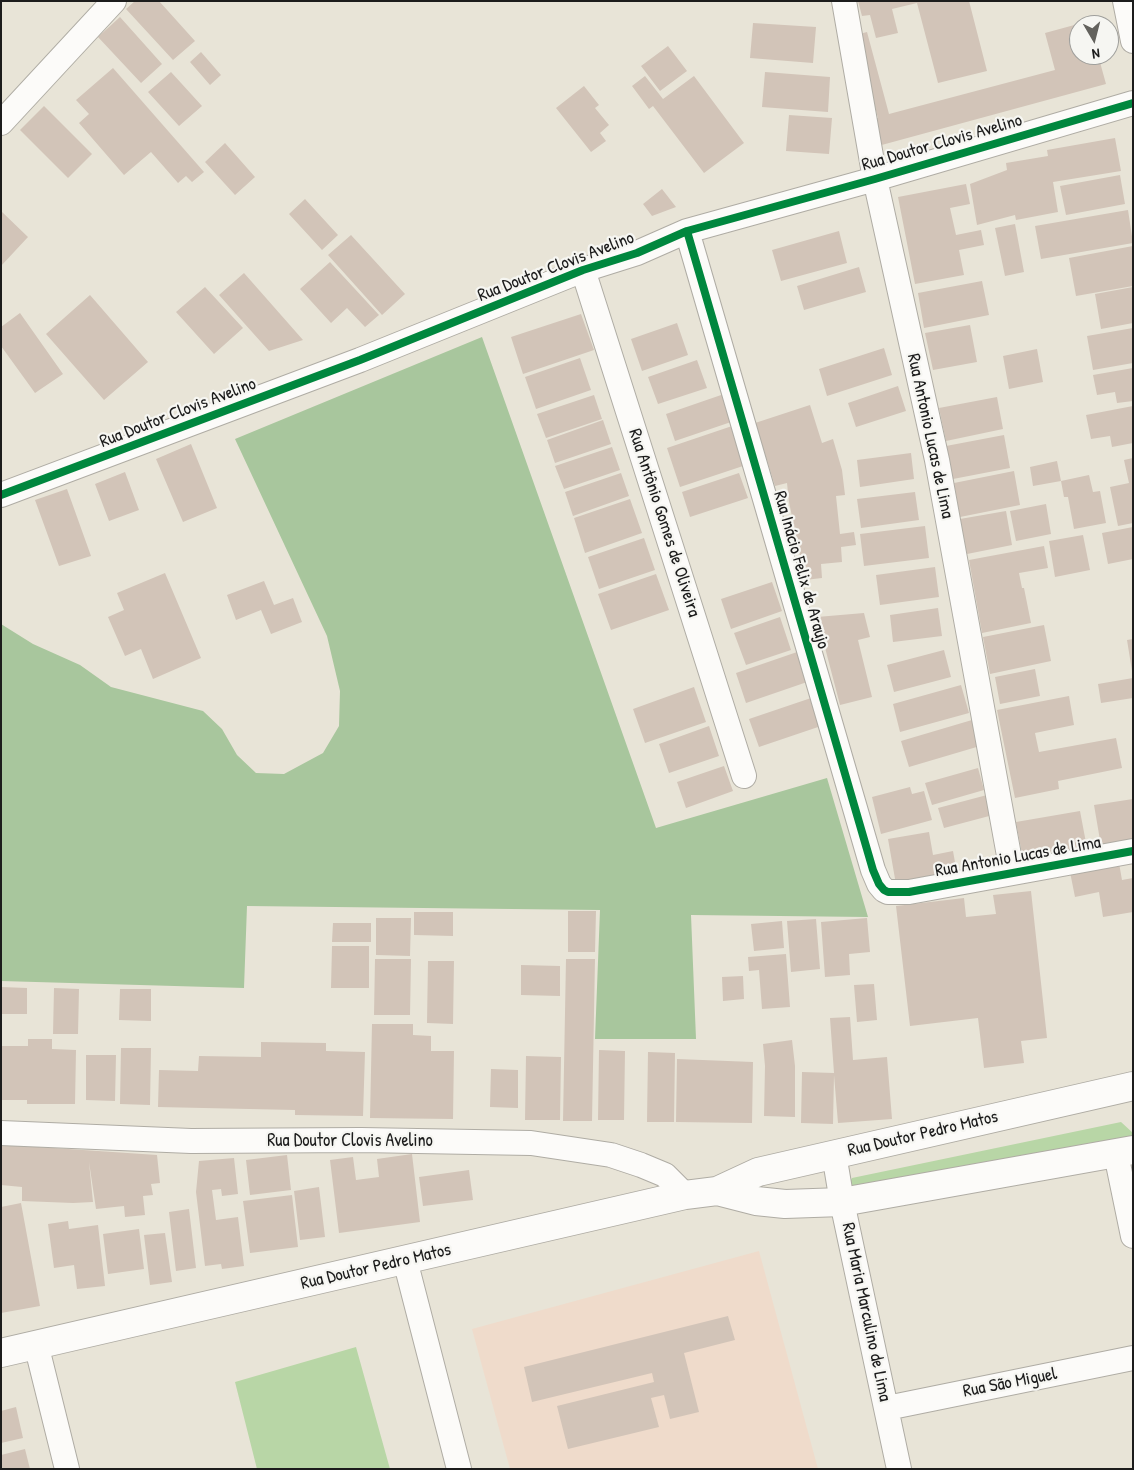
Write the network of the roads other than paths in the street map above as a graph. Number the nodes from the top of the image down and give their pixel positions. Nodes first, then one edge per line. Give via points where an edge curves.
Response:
1 (114, 1) edge
2 (844, 1) edge
3 (1125, 1) edge
4 (1133, 41) edge
5 (1133, 103) edge
6 (1, 123) edge
7 (874, 179) junction
8 (687, 231) junction
9 (583, 270) junction
10 (1, 495) edge
11 (744, 776) dead end
12 (1133, 851) edge
13 (1012, 872) junction
14 (908, 892) joint
15 (1133, 1086) edge
16 (1, 1133) edge
17 (1124, 1152) edge
18 (834, 1154) junction
19 (717, 1191) junction
20 (685, 1195) junction
21 (842, 1202) junction
22 (1133, 1236) edge
23 (405, 1260) junction
24 (36, 1344) junction
25 (1, 1353) edge
26 (1133, 1358) edge
27 (887, 1408) junction
28 (67, 1469) edge
29 (459, 1469) edge
30 (899, 1469) edge

1 - 6 street
2 - 7 street, Rua Antonio Lucas de Lima
3 - 4 street
5 - 7 street, Rua Doutor Clovis Avelino
7 - 8 street, Rua Doutor Clovis Avelino
7 - 13 street, Rua Antonio Lucas de Lima via 937,460
8 - 9 street, Rua Doutor Clovis Avelino via 636,253
8 - 14 street, Rua Inácio Felix de Araujo via 873,870 884,890
9 - 10 street, Rua Doutor Clovis Avelino via 360,360
9 - 11 street, Rua Antônio Gomes de Oliveira
12 - 13 street, Rua Antonio Lucas de Lima
13 - 14 street, Rua Antonio Lucas de Lima
15 - 18 main road, Rua Doutor Pedro Matos
16 - 20 street, Rua Doutor Clovis Avelino via 191,1141 531,1143 611,1155 641,1165 665,1175
17 - 21 main road, Rua Doutor Pedro Matos
17 - 22 street
18 - 19 main road, Rua Doutor Pedro Matos via 758,1172
18 - 21 street, Rua Maria Marculino de Lima
19 - 20 main road, Rua Doutor Pedro Matos
19 - 21 main road, Rua Doutor Pedro Matos via 786,1204
20 - 23 main road, Rua Doutor Pedro Matos
21 - 27 street, Rua Maria Marculino de Lima
23 - 24 main road, Rua Doutor Pedro Matos
23 - 29 street
24 - 25 main road, Rua Doutor Pedro Matos
24 - 28 street
26 - 27 street, Rua São Miguel
27 - 30 street, Rua Maria Marculino de Lima

